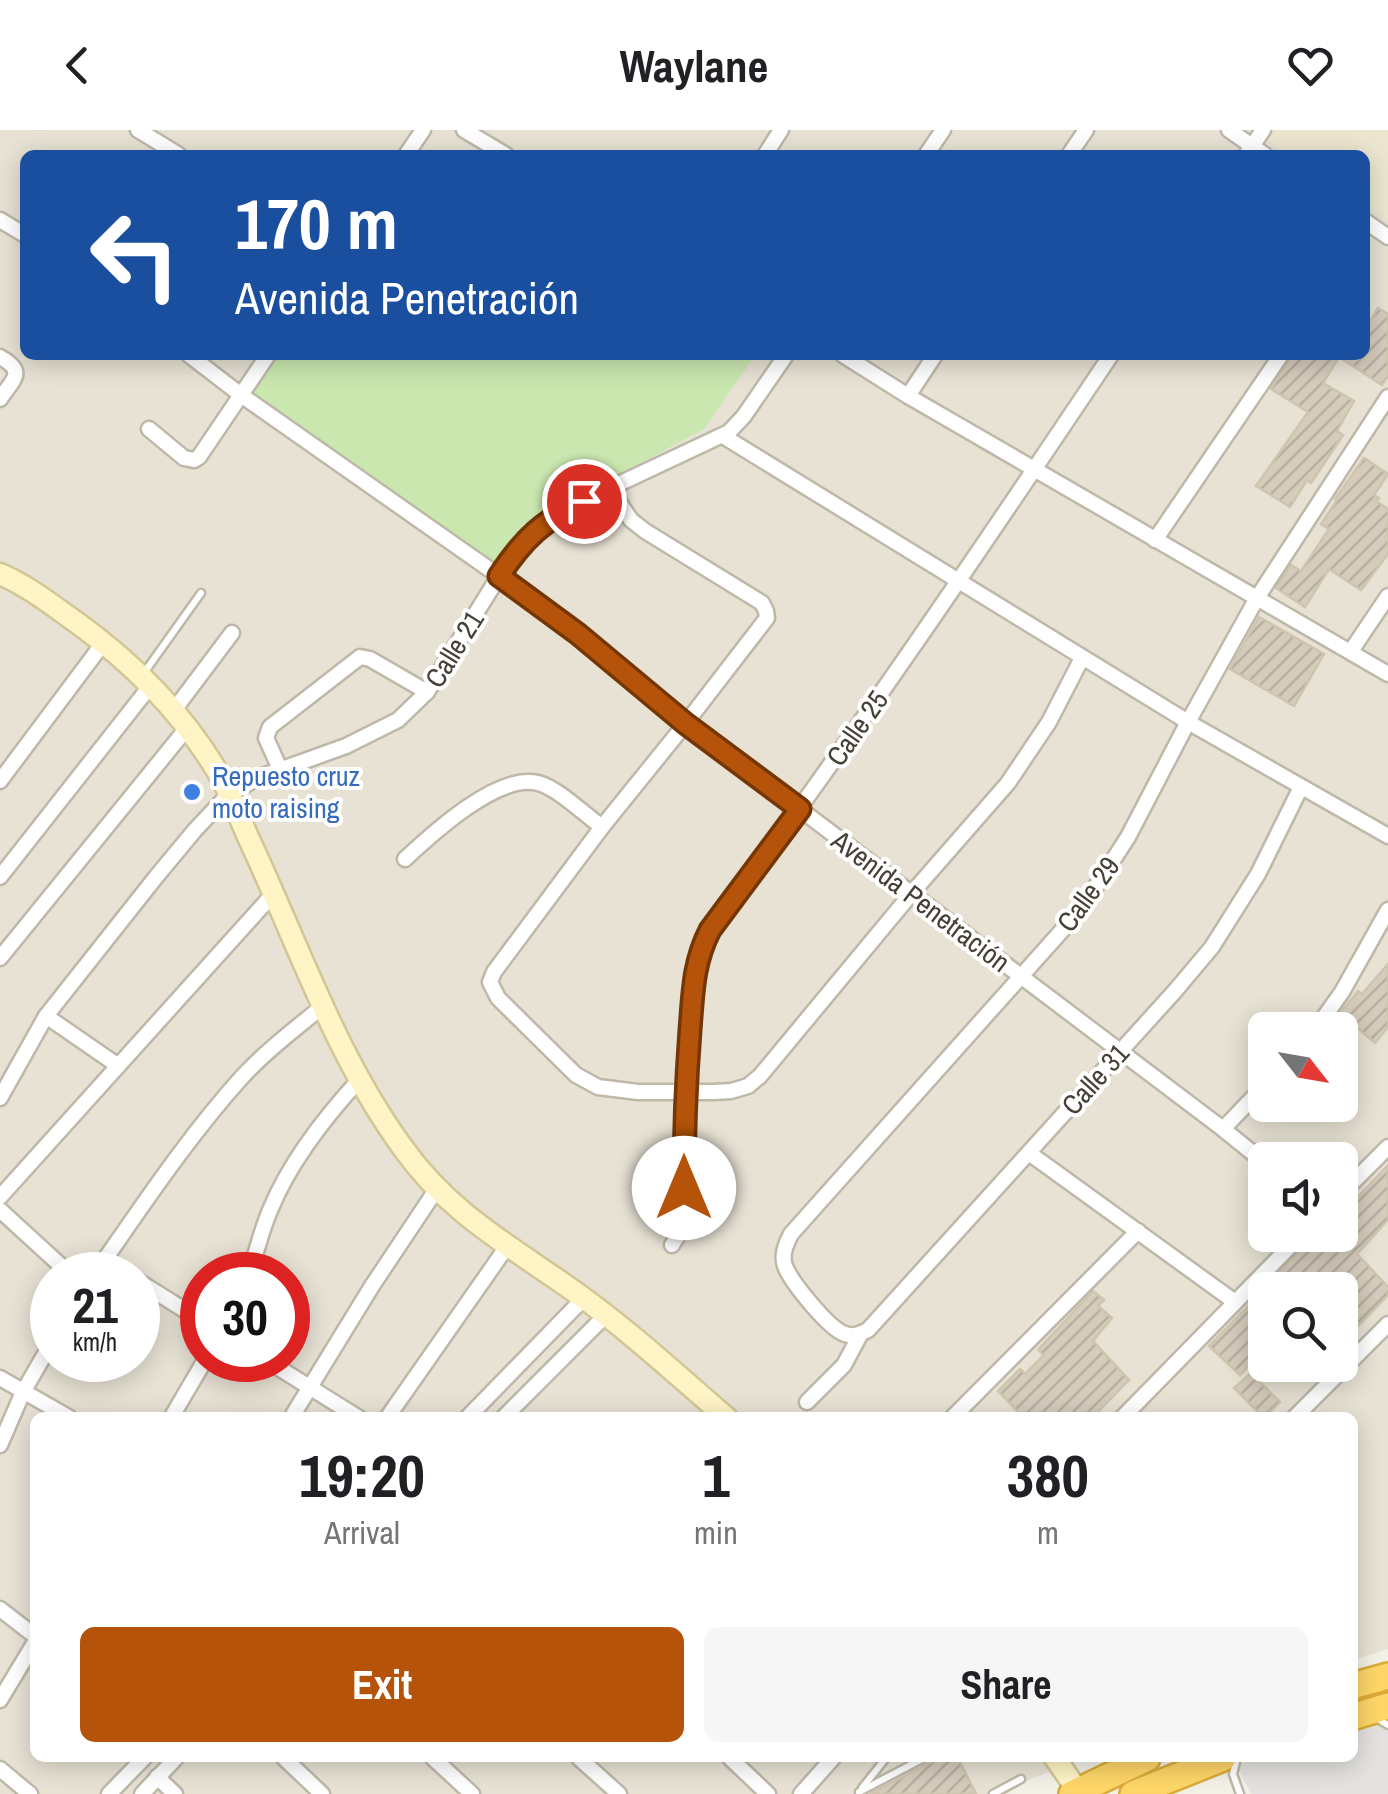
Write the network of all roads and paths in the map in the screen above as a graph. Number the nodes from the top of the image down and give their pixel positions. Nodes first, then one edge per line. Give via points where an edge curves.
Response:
1 (138, 130) edge
2 (464, 130) edge
3 (1229, 130) edge
4 (171, 150) edge
5 (498, 150) edge
6 (1252, 150) edge
7 (0, 357) edge
8 (195, 360) edge
9 (264, 360) edge
10 (783, 360) edge
11 (851, 360) edge
12 (932, 360) edge
13 (1109, 360) edge
14 (1278, 360) edge
15 (240, 395) junction
16 (908, 396) junction
17 (1388, 397) edge
18 (0, 399) edge
19 (148, 429) dead end
20 (723, 436) junction
21 (1034, 469) junction
22 (610, 489) junction
23 (1155, 540) junction
24 (499, 576) junction
25 (2, 577) edge
26 (959, 580) junction
27 (201, 592) dead end
28 (1388, 596) edge
29 (1258, 598) junction
30 (232, 634) dead end
31 (104, 642) junction
32 (1351, 651) junction
33 (1082, 658) junction
34 (1388, 674) edge
35 (147, 680) junction
36 (428, 692) junction
37 (174, 710) junction
38 (1188, 722) junction
39 (686, 724) junction
40 (187, 728) junction
41 (280, 770) junction
42 (0, 782) edge
43 (1302, 787) junction
44 (228, 795) junction
45 (800, 809) junction
46 (602, 828) junction
47 (1388, 836) edge
48 (405, 858) dead end
49 (0, 876) edge
50 (274, 893) junction
51 (911, 894) junction
52 (1388, 910) edge
53 (0, 958) edge
54 (1020, 977) junction
55 (323, 1006) junction
56 (1328, 1012) edge
57 (46, 1016) junction
58 (1119, 1052) junction
59 (118, 1066) junction
60 (360, 1079) junction
61 (685, 1093) junction
62 (0, 1098) edge
63 (1248, 1103) edge
64 (1223, 1129) junction
65 (1248, 1149) edge
66 (1386, 1152) edge
67 (1029, 1153) junction
68 (1358, 1179) edge
69 (436, 1190) junction
70 (0, 1197) edge
71 (0, 1210) edge
72 (1138, 1231) junction
73 (508, 1244) junction
74 (672, 1245) dead end
75 (46, 1252) edge
76 (110, 1252) edge
77 (255, 1252) edge
78 (1284, 1252) edge
79 (584, 1298) junction
80 (1235, 1302) junction
81 (606, 1315) junction
82 (1388, 1324) edge
83 (854, 1335) junction
84 (0, 1378) edge
85 (30, 1380) edge
86 (192, 1382) edge
87 (303, 1382) edge
88 (310, 1386) junction
89 (23, 1392) junction
90 (807, 1402) dead end
91 (59, 1412) edge
92 (175, 1412) edge
93 (295, 1412) edge
94 (351, 1412) edge
95 (390, 1412) edge
96 (473, 1412) edge
97 (512, 1412) edge
98 (720, 1412) edge
99 (958, 1412) edge
100 (1128, 1412) edge
101 (1300, 1412) edge
102 (0, 1445) edge
103 (0, 1609) edge
104 (30, 1635) edge
105 (30, 1648) edge
106 (1388, 1676) edge
107 (1358, 1684) edge
108 (0, 1700) edge
109 (140, 1762) edge
110 (172, 1762) edge
111 (288, 1762) edge
112 (437, 1762) edge
113 (584, 1762) edge
114 (734, 1762) edge
115 (829, 1762) edge
116 (883, 1762) edge
117 (917, 1762) edge
118 (1057, 1762) edge
119 (1138, 1762) edge
120 (1215, 1762) edge
121 (1236, 1762) edge
122 (0, 1769) edge
123 (158, 1778) junction
124 (1021, 1779) dead end
125 (1145, 1792) edge
126 (859, 1793) edge
127 (1076, 1793) edge
128 (30, 1794) edge
129 (108, 1794) edge
130 (142, 1794) edge
131 (175, 1794) edge
132 (322, 1794) edge
133 (472, 1794) edge
134 (620, 1794) edge
135 (768, 1794) edge
136 (801, 1794) edge
137 (992, 1794) edge
138 (1240, 1794) edge

1 - 4 street
2 - 5 street
3 - 6 street
7 - 18 street via 17,374
8 - 15 street, Avenida Penetración
9 - 15 street
10 - 20 street, Calle 21
11 - 16 street
12 - 16 street
13 - 21 street, Calle 25
14 - 23 street
15 - 19 street via 194,460
15 - 24 street, Avenida Penetración
16 - 21 street
17 - 29 street, Calle 29
20 - 22 street, Calle 21
20 - 26 street
21 - 23 street
21 - 26 street, Calle 25
22 - 24 street, Calle 21 via 548,519
22 - 39 street via 644,531 766,610 762,626
23 - 29 street
24 - 36 street, Calle 21
24 - 39 street, Avenida Penetración
25 - 31 main road
26 - 33 street
26 - 45 street, Calle 25
27 - 35 lane
28 - 32 street
29 - 32 street
29 - 38 street, Calle 29
30 - 37 street
31 - 35 main road
31 - 42 street
32 - 34 street
33 - 38 street
33 - 51 street via 1008,783
35 - 37 main road
35 - 49 street
36 - 41 street, Calle 21 via 388,726
36 - 41 street via 360,657 270,726 266,738
37 - 40 main road
38 - 43 street
38 - 54 street, Calle 29 via 1106,872
39 - 45 street, Avenida Penetración
39 - 46 street
40 - 44 main road
40 - 53 street
41 - 44 street, Calle 21
43 - 47 street
43 - 58 street, Calle 31 via 1212,948
44 - 50 main road
44 - 57 street
45 - 51 street, Avenida Penetración
45 - 61 street, Calle 25 via 700,950
46 - 48 street via 549,788 526,782 477,802
46 - 61 street via 490,982 498,998 584,1081
50 - 55 main road
50 - 59 street
51 - 54 street, Avenida Penetración
51 - 61 street via 760,1076 732,1091
52 - 56 street
54 - 58 street, Avenida Penetración
54 - 83 street, Calle 29 via 786,1244 786,1266 795,1282 832,1327
55 - 60 main road
55 - 76 street via 243,1076
57 - 59 street
57 - 62 street
58 - 64 street, Avenida Penetración
58 - 67 street, Calle 31
59 - 70 street
60 - 69 main road
60 - 77 street via 283,1180
61 - 74 street, Calle 25 via 683,1214
63 - 64 street
64 - 65 street, Avenida Penetración
66 - 68 street
67 - 72 street
67 - 83 street, Calle 31 via 868,1330
69 - 73 main road
69 - 88 street
71 - 75 street
72 - 80 street
72 - 99 street
73 - 79 main road
73 - 95 street
78 - 80 street
79 - 81 main road
79 - 96 street
80 - 100 street
81 - 97 street
81 - 98 main road
82 - 101 street
83 - 90 street, Calle 31 via 844,1364
84 - 89 street
85 - 89 street
86 - 92 street
87 - 88 street
88 - 93 street
88 - 94 street
89 - 91 street
89 - 102 street
103 - 104 street
105 - 108 street
106 - 107 highway
109 - 129 street
110 - 123 street
111 - 132 street
112 - 133 street
113 - 134 street
114 - 135 street
115 - 136 street
116 - 126 lane
117 - 126 lane
118 - 127 main road
119 - 127 highway
120 - 125 highway
121 - 138 lane
122 - 128 street
123 - 130 street
123 - 131 street
124 - 137 lane

